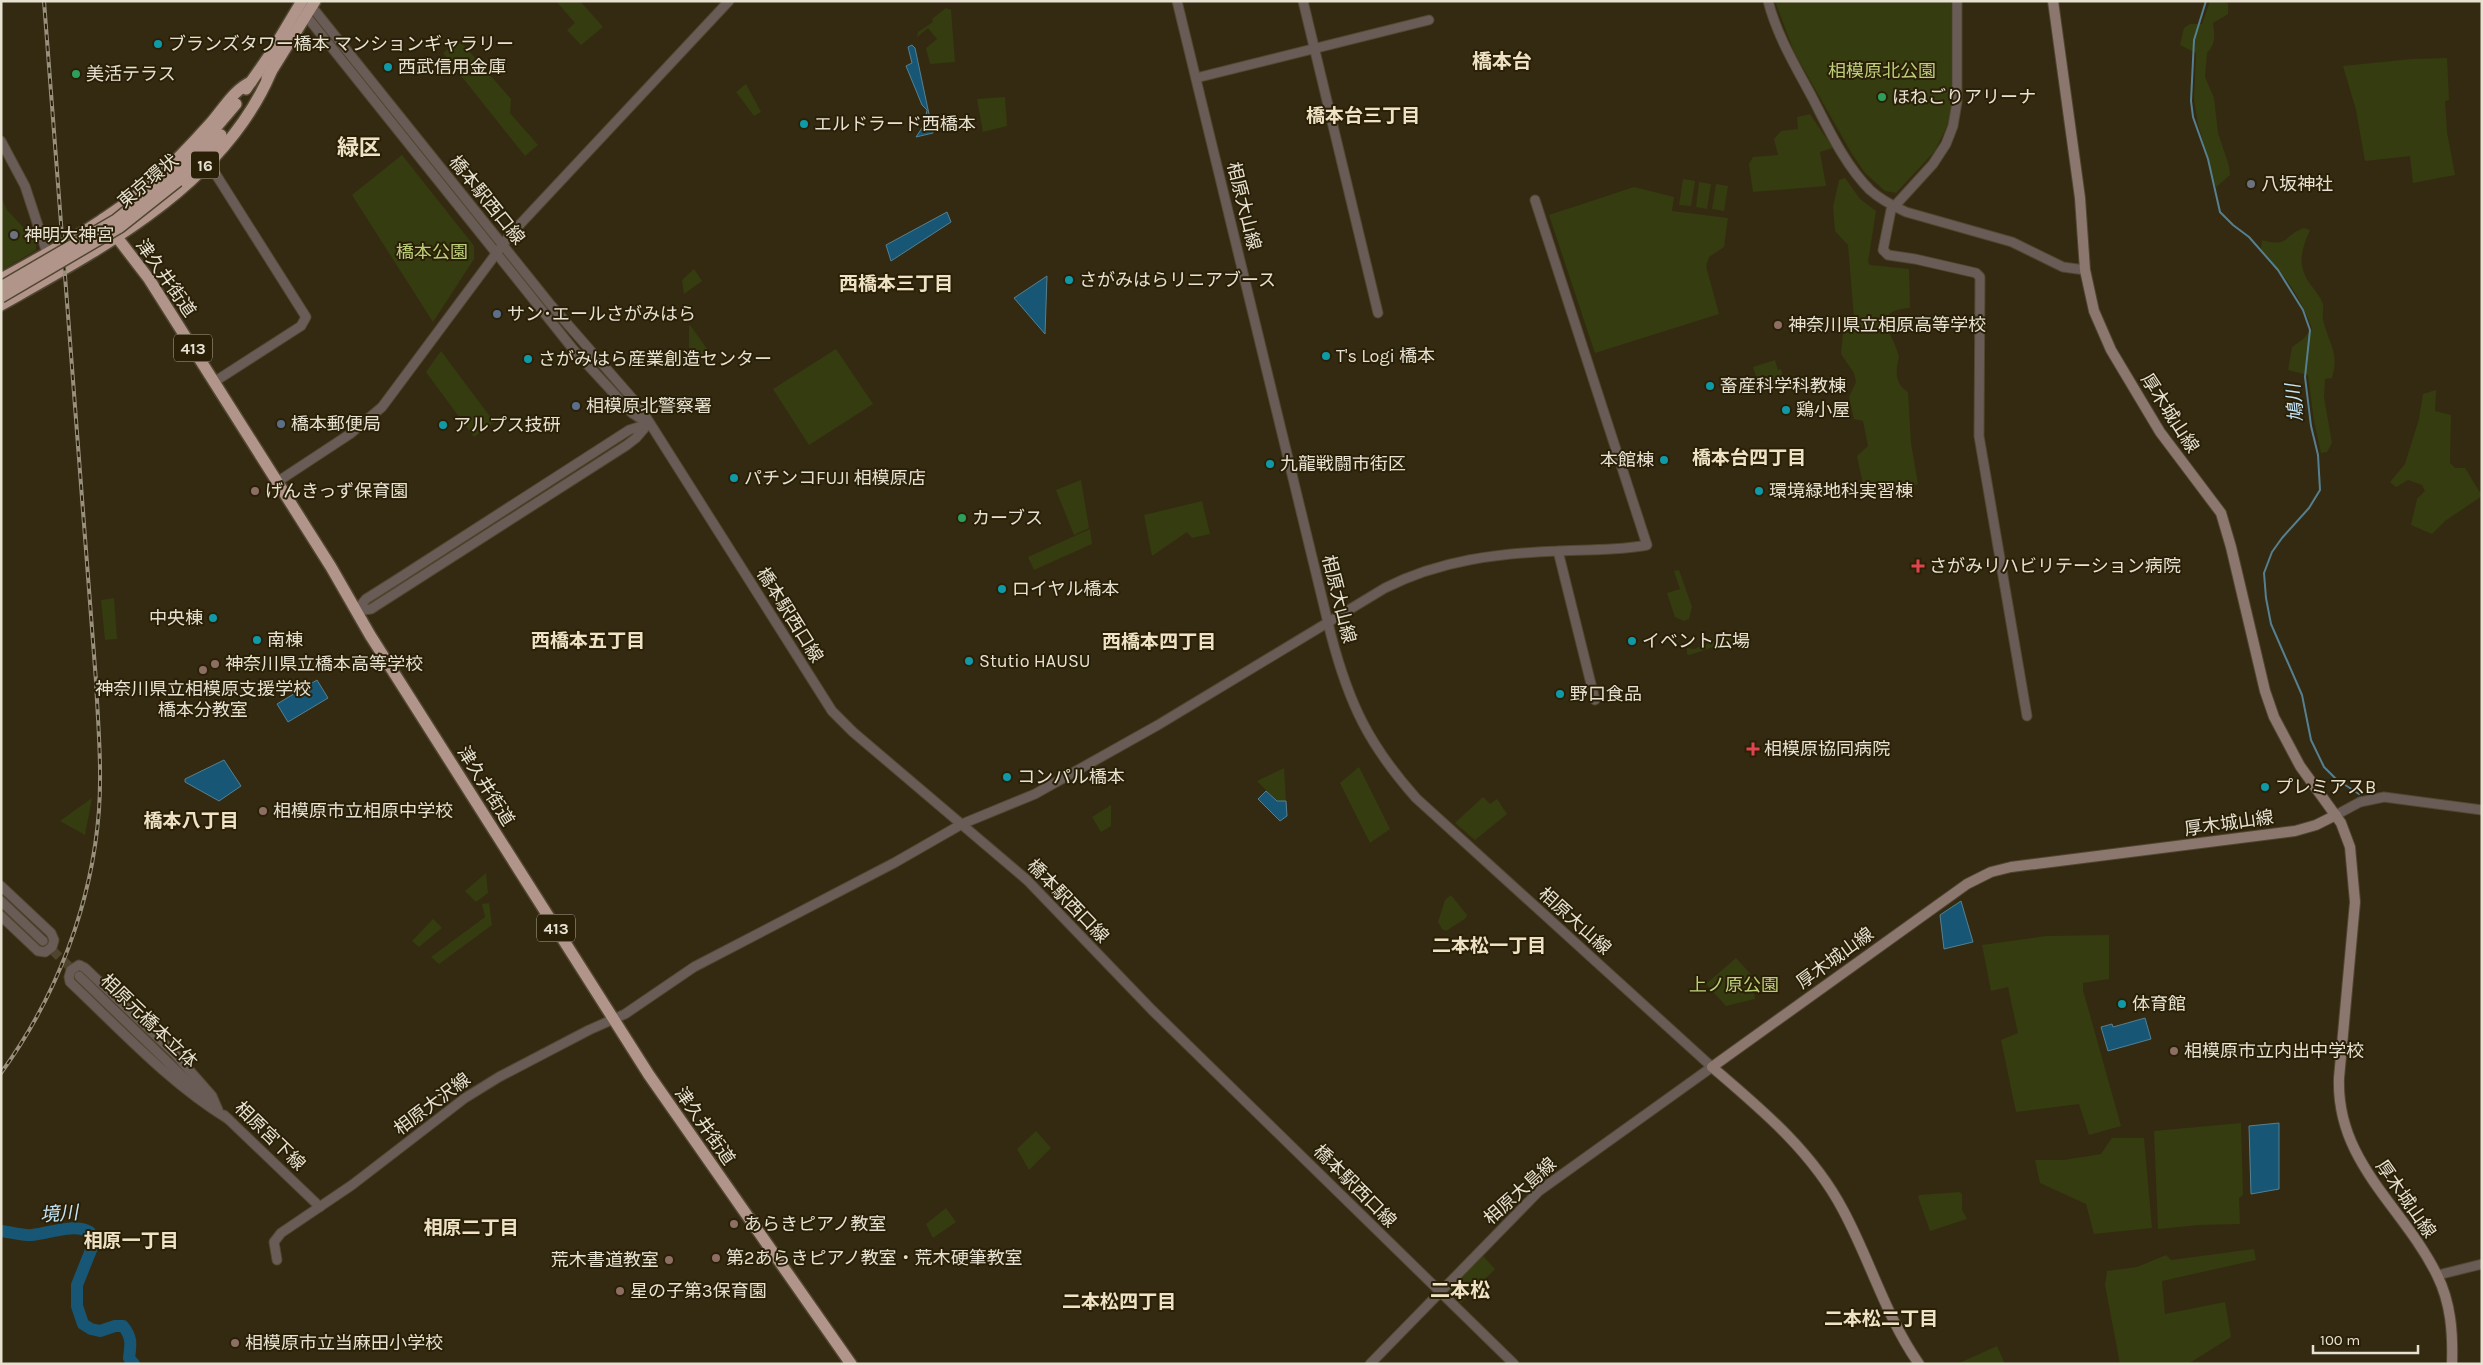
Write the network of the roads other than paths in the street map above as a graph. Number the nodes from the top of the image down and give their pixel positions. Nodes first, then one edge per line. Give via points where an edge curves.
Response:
1 (728, 1) edge
2 (1177, 1) edge
3 (1303, 1) edge
4 (1768, 1) edge
5 (1957, 1) edge
6 (2053, 1) edge
7 (305, 5) edge
8 (1429, 20) dead end
9 (1315, 49) junction
10 (271, 72) junction
11 (1196, 78) junction
12 (250, 82) junction
13 (1, 141) edge
14 (208, 162) junction
15 (175, 178) junction
16 (1535, 200) dead end
17 (1893, 206) junction
18 (103, 219) junction
19 (117, 239) junction
20 (502, 245) junction
21 (47, 253) junction
22 (495, 253) junction
23 (17, 270) junction
24 (2085, 270) junction
25 (1, 279) edge
26 (1, 287) edge
27 (29, 290) junction
28 (1, 297) edge
29 (1, 305) edge
30 (1378, 313) dead end
31 (214, 382) junction
32 (648, 424) junction
33 (277, 482) junction
34 (1558, 551) junction
35 (356, 611) junction
36 (1328, 622) junction
37 (1595, 700) dead end
38 (2027, 716) dead end
39 (2482, 810) edge
40 (2336, 816) junction
41 (962, 824) junction
42 (1, 886) edge
43 (1, 901) edge
44 (1, 916) edge
45 (43, 941) tunnel mouth
46 (79, 976) tunnel mouth
47 (612, 1019) junction
48 (1712, 1067) junction
49 (196, 1089) joint
50 (218, 1110) junction
51 (228, 1119) junction
52 (320, 1207) junction
53 (277, 1260) dead end
54 (2482, 1264) edge
55 (2438, 1275) junction
56 (1440, 1292) junction
57 (852, 1364) edge
58 (1370, 1364) edge
59 (1514, 1364) edge
60 (1919, 1364) edge
61 (2452, 1364) edge

1 - 20 street
2 - 11 street, 相原大山線
3 - 9 street
4 - 17 street via 1780,36 1841,150 1866,185
5 - 17 street via 1957,102 1953,126 1933,164
6 - 24 main road, 厚木城山線 via 2082,211
7 - 10 highway, 東京環状 / 16
7 - 12 highway, 東京環状 / 16
7 - 20 street, 橋本駅西口線
7 - 22 street, 橋本駅西口線 via 359,84
8 - 9 street
9 - 11 street
9 - 30 street
10 - 14 highway, 16 via 247,116
10 - 15 highway, 東京環状 / 16 via 216,141
11 - 36 street, 相原大山線
12 - 15 highway, 東京環状 / 16
12 - 18 highway, 16 via 242,86 156,179
13 - 21 street via 25,186
14 - 19 highway, 16 via 154,212
14 - 31 street via 306,317 300,326
15 - 26 highway, 東京環状 / 16, bridge via 116,220
15 - 28 highway, 東京環状 / 16, bridge via 120,227
16 - 34 street, 相原大沢線 via 1647,545 1626,549
17 - 24 street via 2012,242 2063,267
17 - 38 street via 1884,253 1976,273 1981,279 1979,436
18 - 19 highway, 津久井街道 / 413
18 - 21 highway, 16
19 - 27 highway, 16
19 - 31 highway, 津久井街道 / 413 via 148,278
20 - 22 street
20 - 32 street, 橋本駅西口線 via 581,342 639,406
21 - 23 highway, 16
22 - 32 street, 橋本駅西口線 via 598,377 632,413
22 - 33 street via 382,407 350,434
23 - 25 highway, 16
23 - 27 highway via 20,282
24 - 40 main road, 厚木城山線 via 2094,311 2111,350 2165,440 2220,513 2274,717 2300,766
27 - 29 highway, 16
31 - 33 highway, 津久井街道 / 413
32 - 35 street via 629,430 366,599
32 - 41 street, 橋本駅西口線 via 687,480 827,704 853,732
33 - 35 highway, 津久井街道 / 413
34 - 36 street, 相原大沢線 via 1497,555 1440,566 1395,584
34 - 37 street
35 - 47 highway, 津久井街道 / 413
36 - 41 street, 相原大沢線 via 1158,725 1035,794
36 - 48 street, 相原大山線 via 1350,698 1370,738 1395,774 1446,826
39 - 40 street via 2384,797 2360,802
40 - 48 main road, 厚木城山線 via 2295,831 2011,868 1984,875
40 - 55 main road, 厚木城山線 via 2350,847 2355,892 2339,1078 2342,1119 2357,1155
41 - 47 street, 相原大沢線 via 694,967 625,1014
41 - 56 street, 橋本駅西口線 via 1027,880 1146,1004
42 - 44 street via 52,935 52,947 45,952 38,951
43 - 45 street
46 - 49 street, 相原元橋本立体
47 - 52 street, 相原大沢線 via 482,1087
47 - 57 highway, 津久井街道 / 413 via 679,1120
48 - 56 street, 相原大島線 via 1545,1186
48 - 60 main road via 1784,1131 1819,1171 1842,1208 1885,1302
49 - 50 street, 相原宮下線
50 - 51 street, 相原宮下線
50 - 51 street via 212,1096 175,1054 86,968 79,966 71,970 70,982 136,1046 201,1102
51 - 52 street, 相原宮下線
52 - 53 street, 相原大沢線 via 281,1233 274,1242
54 - 55 street
55 - 61 main road, 厚木城山線 via 2453,1335
56 - 58 street, 相原大島線
56 - 59 street, 橋本駅西口線

